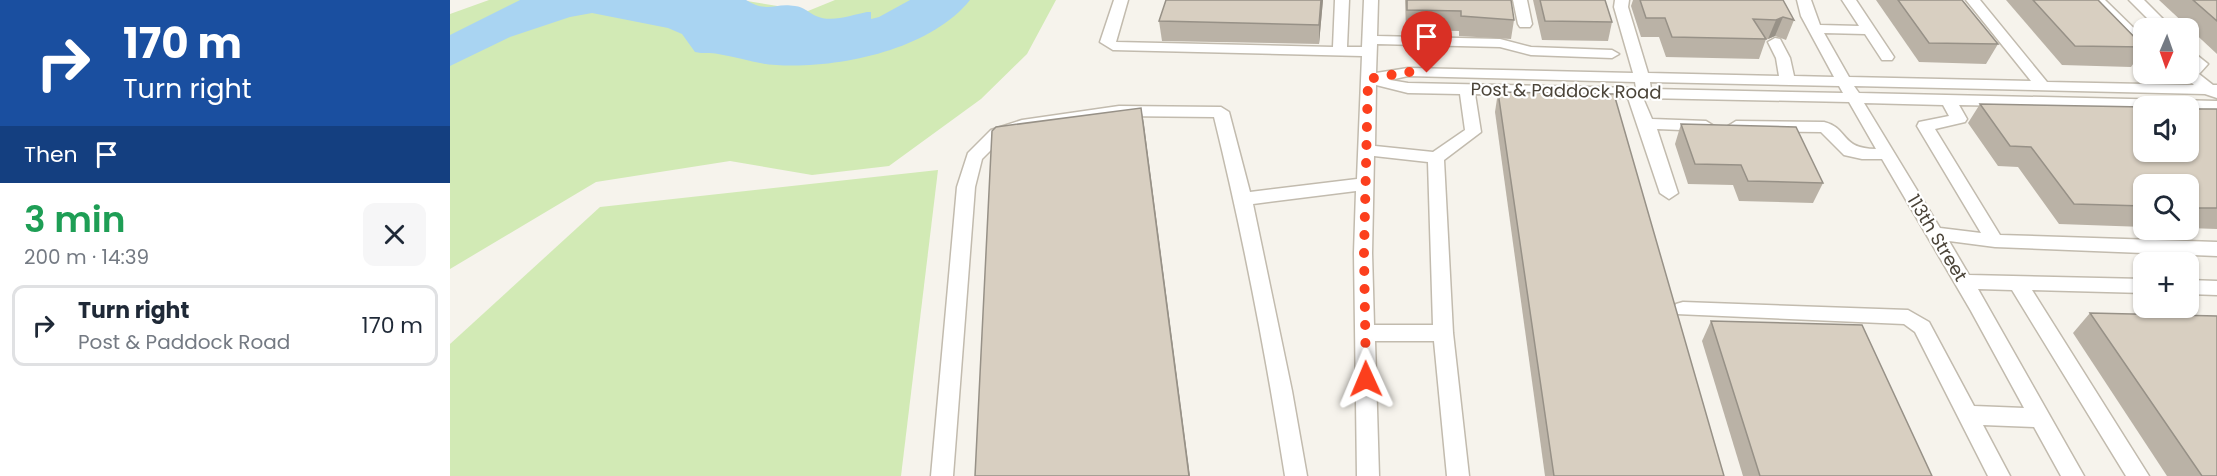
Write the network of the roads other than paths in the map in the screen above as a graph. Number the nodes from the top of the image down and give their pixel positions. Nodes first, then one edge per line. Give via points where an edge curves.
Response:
1 (1121, 0) edge
2 (1342, 0) edge
3 (1371, 0) edge
4 (1520, 0) edge
5 (1622, 0) edge
6 (1804, 0) edge
7 (1849, 0) edge
8 (1973, 0) edge
9 (2097, 0) edge
10 (2136, 0) edge
11 (2155, 18) edge
12 (1525, 24) dead end
13 (1813, 26) junction
14 (1867, 27) junction
15 (2133, 35) edge
16 (1775, 42) dead end
17 (1370, 46) junction
18 (1525, 50) junction
19 (1340, 51) junction
20 (1887, 57) dead end
21 (1530, 75) junction
22 (1607, 76) junction
23 (1368, 79) junction
24 (2199, 80) edge
25 (1787, 81) junction
26 (1640, 87) junction
27 (2043, 87) junction
28 (1467, 89) junction
29 (1849, 90) junction
30 (2214, 93) edge
31 (1948, 100) junction
32 (2217, 106) edge
33 (1647, 124) junction
34 (1366, 150) junction
35 (1887, 154) junction
36 (1436, 158) junction
37 (1365, 184) junction
38 (1669, 193) dead end
39 (1243, 199) junction
40 (1934, 233) junction
41 (1995, 241) junction
42 (2217, 249) edge
43 (1963, 282) junction
44 (2017, 283) junction
45 (2133, 286) edge
46 (2199, 287) edge
47 (2217, 288) edge
48 (1683, 309) dead end
49 (1365, 333) junction
50 (1443, 333) junction
51 (1967, 415) junction
52 (2040, 418) junction
53 (942, 476) edge
54 (1296, 476) edge
55 (1368, 476) edge
56 (1458, 476) edge
57 (1999, 476) edge
58 (2073, 476) edge
59 (2138, 476) edge

1 - 19 street via 1107,42 1113,46
2 - 19 street
3 - 17 street
4 - 12 street
5 - 26 street via 1636,50
6 - 13 street, 113th Street
7 - 14 street
8 - 27 street
9 - 15 street
10 - 11 street
13 - 14 street
13 - 29 street, 113th Street
14 - 20 street
16 - 25 street
17 - 18 street via 1500,43
17 - 19 street
17 - 23 street
18 - 21 street
18 - 22 street via 1606,54
21 - 22 street, Post & Paddock Road
21 - 23 street, Post & Paddock Road via 1408,72
22 - 26 street, Post & Paddock Road
23 - 28 street, Post & Paddock Road via 1408,88
23 - 34 street
24 - 30 street
25 - 26 street, Post & Paddock Road
25 - 29 street, Post & Paddock Road
26 - 28 street, Post & Paddock Road
26 - 29 street, Post & Paddock Road
26 - 33 street via 1642,118
27 - 29 street, Post & Paddock Road
27 - 30 street, Post & Paddock Road
28 - 36 street via 1473,132
29 - 31 street, Post & Paddock Road
29 - 35 street, 113th Street
31 - 32 street, Post & Paddock Road
31 - 41 street via 1959,119 1925,126
33 - 35 street via 1824,127 1844,148 1858,153
33 - 38 street
34 - 36 street
34 - 37 street
35 - 40 street, 113th Street
36 - 50 street
37 - 39 street
37 - 49 street
39 - 53 street via 1221,112 1119,111 1028,123 997,134 974,156 966,188
39 - 54 street
40 - 41 street
40 - 43 street, 113th Street
41 - 42 street
43 - 44 street
43 - 52 street, 113th Street
44 - 45 street
44 - 59 street
46 - 47 street
48 - 51 street via 1908,317 1922,327
49 - 50 street
49 - 55 street
50 - 56 street
51 - 52 street
51 - 57 street
52 - 58 street, 113th Street

